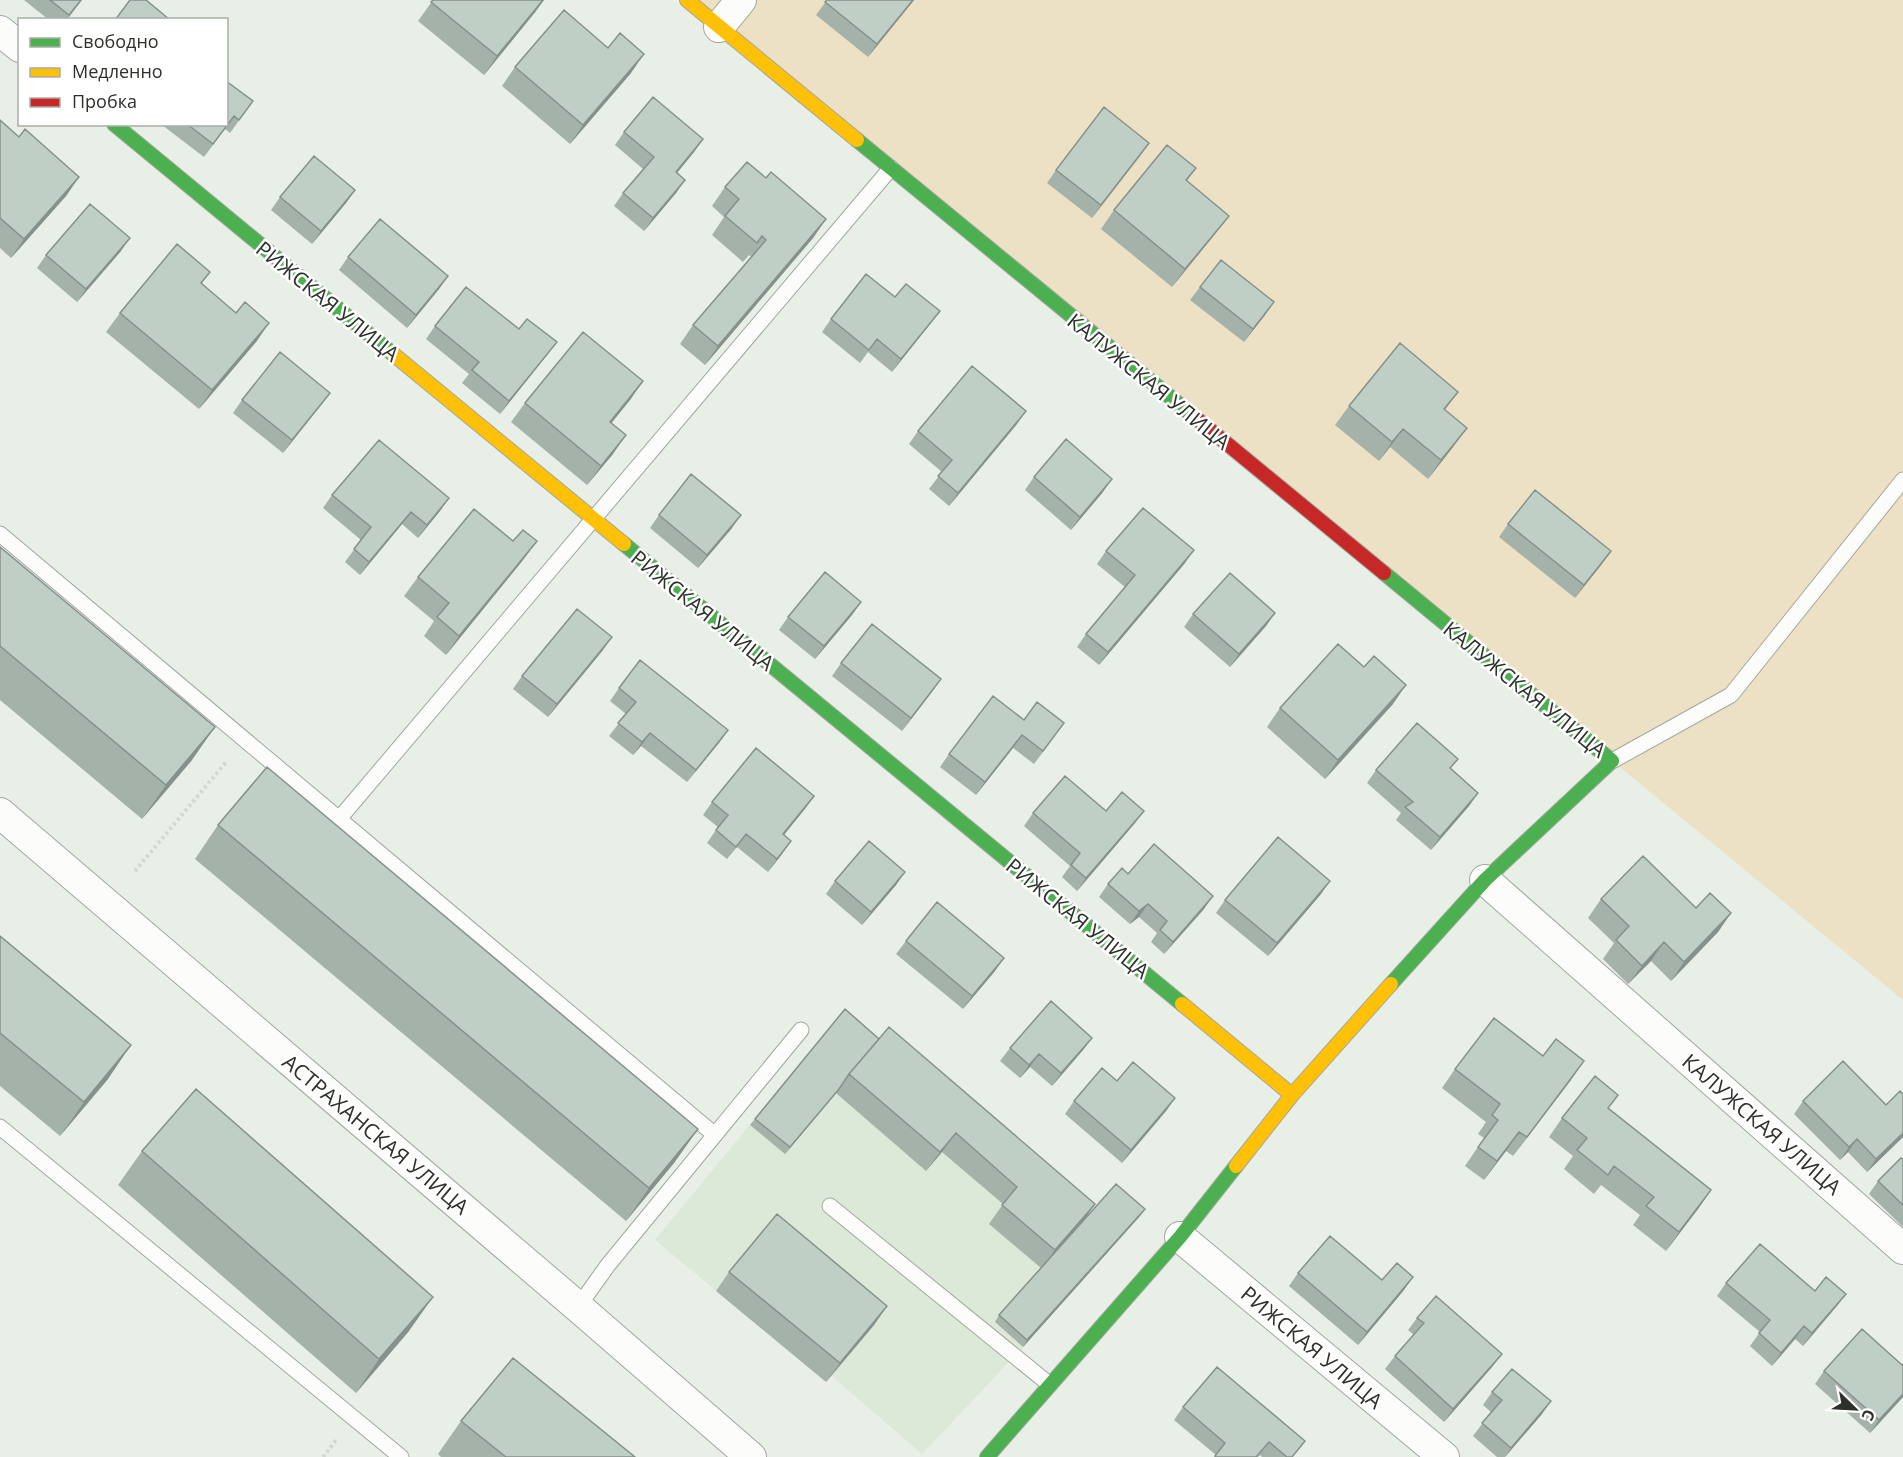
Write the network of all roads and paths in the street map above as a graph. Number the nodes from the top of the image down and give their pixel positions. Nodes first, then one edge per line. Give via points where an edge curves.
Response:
1 (687, 0) edge
2 (741, 0) edge
3 (719, 27) junction
4 (0, 31) edge
5 (18, 45) edge
6 (116, 126) edge
7 (891, 168) junction
8 (1903, 480) edge
9 (594, 519) junction
10 (0, 534) edge
11 (245, 740) junction
12 (1612, 761) junction
13 (0, 813) edge
14 (339, 819) junction
15 (135, 871) dead end
16 (1485, 880) junction
17 (801, 1030) dead end
18 (1292, 1095) junction
19 (0, 1127) edge
20 (715, 1135) junction
21 (830, 1206) dead end
22 (1180, 1237) junction
23 (1903, 1249) edge
24 (578, 1307) junction
25 (1049, 1384) junction
26 (401, 1457) edge
27 (751, 1457) edge
28 (987, 1457) edge
29 (1444, 1457) edge

1 - 3 street, КАЛУЖСКАЯ УЛИЦА
2 - 3 street
3 - 7 street, КАЛУЖСКАЯ УЛИЦА
4 - 5 street
6 - 9 street, РИЖСКАЯ УЛИЦА
7 - 9 lane
7 - 12 street, КАЛУЖСКАЯ УЛИЦА
8 - 12 lane via 1731,695
9 - 14 lane
9 - 18 street, РИЖСКАЯ УЛИЦА
10 - 11 lane
11 - 14 lane
11 - 15 path
12 - 16 street
13 - 24 street, АСТРАХАНСКАЯ УЛИЦА
14 - 20 lane
16 - 18 street
16 - 23 street, КАЛУЖСКАЯ УЛИЦА
17 - 20 lane
18 - 22 street
19 - 26 lane
20 - 24 lane
21 - 25 lane
22 - 25 street
22 - 29 street, РИЖСКАЯ УЛИЦА
24 - 27 street, АСТРАХАНСКАЯ УЛИЦА
25 - 28 street

